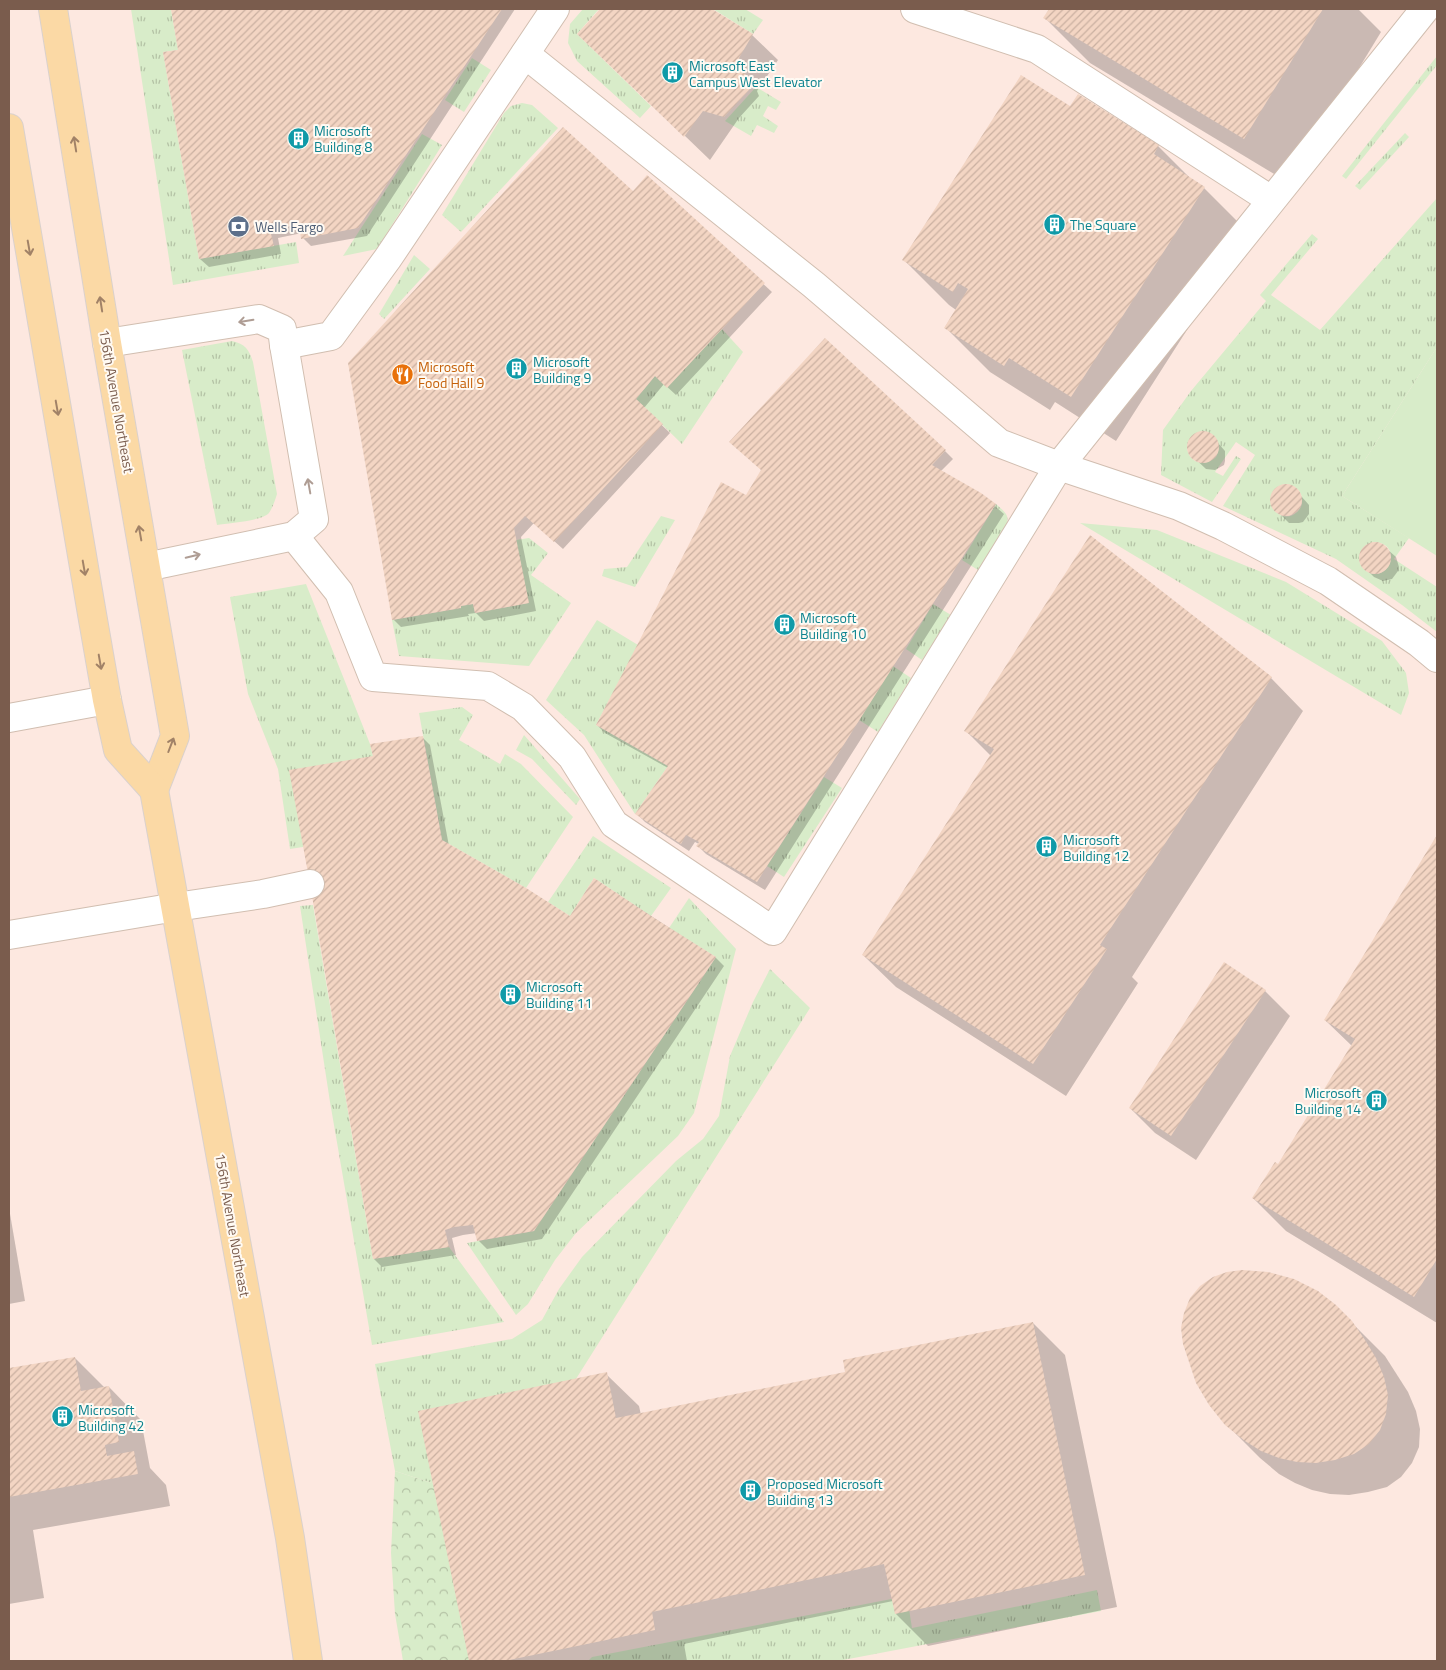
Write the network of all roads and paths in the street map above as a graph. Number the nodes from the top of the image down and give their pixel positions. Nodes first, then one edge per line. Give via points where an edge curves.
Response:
1 (52, 9) edge
2 (555, 9) edge
3 (915, 9) edge
4 (1425, 9) edge
5 (525, 54) junction
6 (9, 128) edge
7 (1271, 200) junction
8 (107, 342) junction
9 (284, 345) junction
10 (1059, 466) junction
11 (294, 536) junction
12 (146, 567) junction
13 (1437, 658) edge
14 (107, 700) junction
15 (9, 718) edge
16 (154, 790) junction
17 (310, 884) dead end
18 (176, 907) junction
19 (9, 935) edge
20 (308, 1661) edge

8 -> 1 main road, 156th Avenue Northeast
2 - 5 street
3 - 7 street via 1037,49
4 - 7 street
5 - 9 street via 388,258 331,336
5 - 10 street via 821,291 999,443
6 -> 14 main road
7 - 10 street
9 -> 8 street via 282,329 259,319
12 -> 8 main road, 156th Avenue Northeast
11 -> 9 street via 314,519
10 - 11 street via 773,931 614,824 572,756 523,707 488,686 373,677 340,592
10 - 13 street via 1179,506 1223,526 1328,581
12 -> 11 street
16 -> 12 main road, 156th Avenue Northeast via 175,736
14 - 15 street
14 - 16 main road via 118,750
16 - 18 main road, 156th Avenue Northeast
17 - 18 street
18 - 19 street
18 - 20 main road, 156th Avenue Northeast via 288,1528

